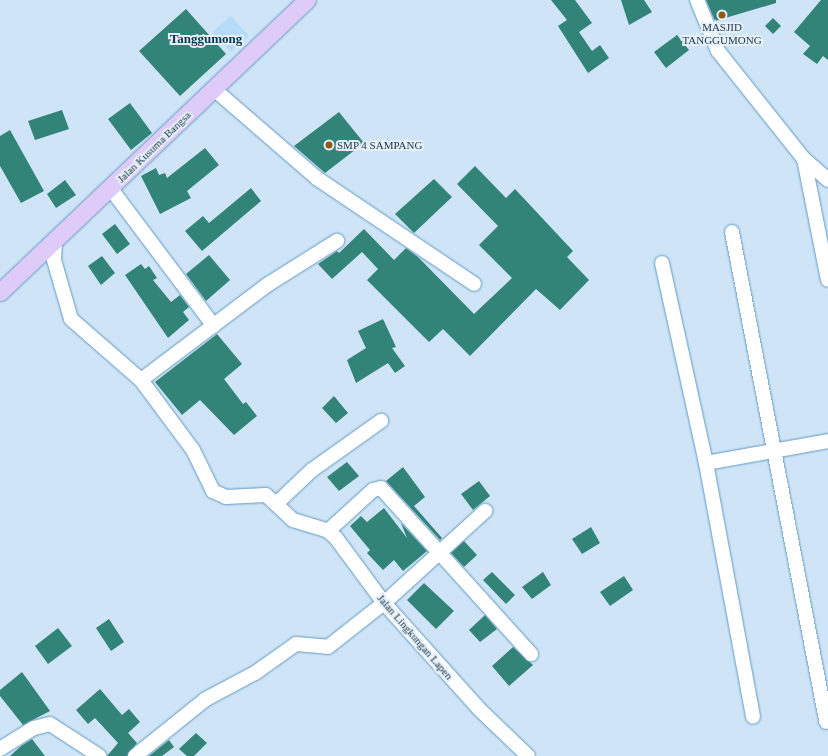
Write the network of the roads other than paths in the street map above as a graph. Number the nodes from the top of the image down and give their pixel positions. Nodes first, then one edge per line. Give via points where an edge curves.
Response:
1 (307, 0) edge
2 (697, 0) edge
3 (214, 89) junction
4 (804, 159) junction
5 (828, 180) edge
6 (111, 189) junction
7 (823, 231) edge
8 (732, 232) dead end
9 (55, 241) junction
10 (337, 241) dead end
11 (662, 262) dead end
12 (828, 280) edge
13 (474, 284) dead end
14 (0, 292) edge
15 (214, 326) junction
16 (142, 380) junction
17 (381, 421) dead end
18 (828, 441) edge
19 (772, 451) junction
20 (706, 463) junction
21 (276, 504) junction
22 (485, 511) dead end
23 (328, 531) junction
24 (437, 553) junction
25 (384, 603) junction
26 (531, 654) dead end
27 (753, 717) dead end
28 (826, 722) dead end
29 (0, 749) edge
30 (99, 756) edge
31 (135, 756) edge
32 (528, 756) edge

1 - 3 main road, Jalan Kusuma Bangsa
2 - 4 street via 718,51
3 - 6 main road, Jalan Kusuma Bangsa
3 - 13 street via 318,179
4 - 5 street
4 - 7 street
6 - 9 main road, Jalan Kusuma Bangsa
6 - 15 street
7 - 12 street
8 - 19 street
9 - 14 main road, Jalan Kusuma Bangsa
9 - 16 street via 54,260 71,319
10 - 15 street via 267,285
11 - 20 street
15 - 16 street
16 - 21 street via 193,450 217,494 265,495
17 - 21 street via 312,470
18 - 19 street
19 - 20 street
19 - 28 street
20 - 27 street
21 - 23 street via 303,525
22 - 24 street
23 - 24 street via 373,490 381,488
23 - 25 street, Jalan Lingkungan Lapen via 353,558
24 - 25 street
24 - 26 street
25 - 31 street via 328,646 296,644 255,673 206,699
25 - 32 street, Jalan Lingkungan Lapen via 484,715
29 - 30 street via 34,728 50,724

